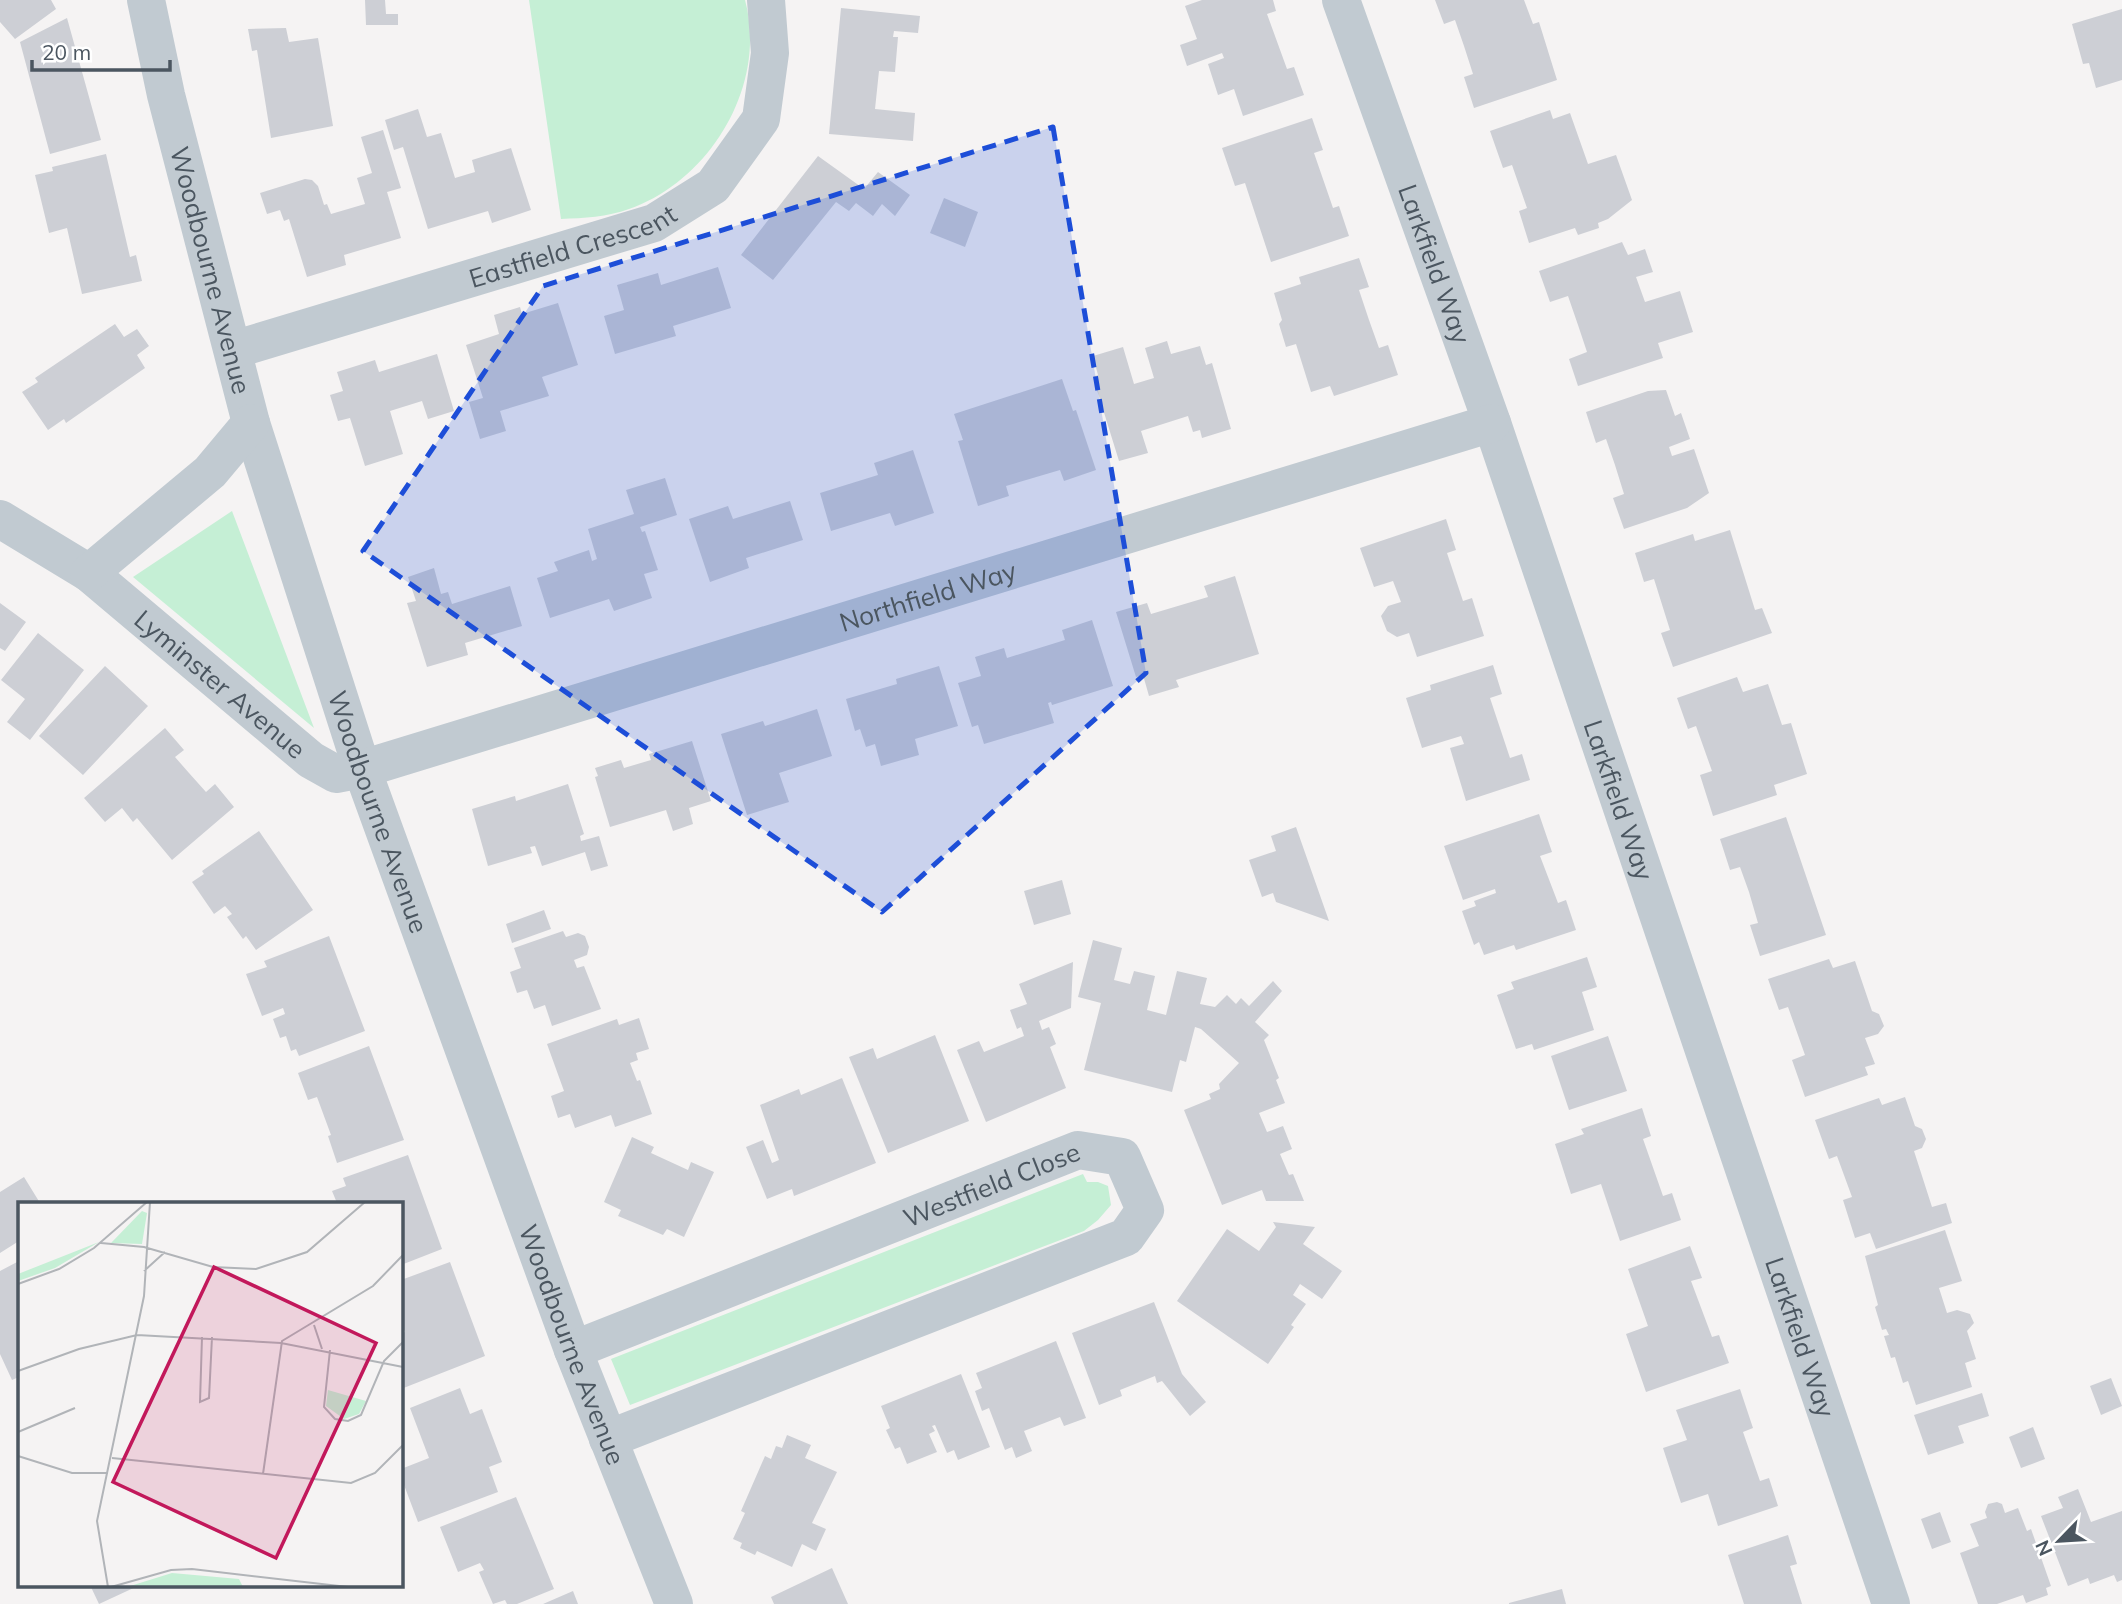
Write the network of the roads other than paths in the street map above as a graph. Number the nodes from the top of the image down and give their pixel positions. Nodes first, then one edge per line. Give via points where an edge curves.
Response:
1 (146, 0) edge
2 (766, 0) edge
3 (1341, 0) edge
4 (233, 351) junction
5 (251, 423) junction
6 (1492, 423) junction
7 (0, 519) edge
8 (89, 573) junction
9 (362, 769) junction
10 (573, 1350) junction
11 (608, 1439) junction
12 (674, 1604) edge
13 (1891, 1604) edge

1 - 4 street, Woodbourne Avenue
2 - 4 street, Eastfield Crescent via 770,53 761,119 713,186 654,223
3 - 6 street, Larkfield Way
4 - 5 street, Woodbourne Avenue
5 - 8 street via 211,471
5 - 9 street, Woodbourne Avenue
6 - 9 street, Northfield Way
6 - 13 street, Larkfield Way
7 - 8 street, Lyminster Avenue
8 - 9 street, Lyminster Avenue via 311,760 336,774
9 - 10 street, Woodbourne Avenue
10 - 11 street, Woodbourne Avenue
10 - 11 street, Westfield Close via 1078,1150 1122,1157 1145,1210 1126,1237
11 - 12 street, Woodbourne Avenue

